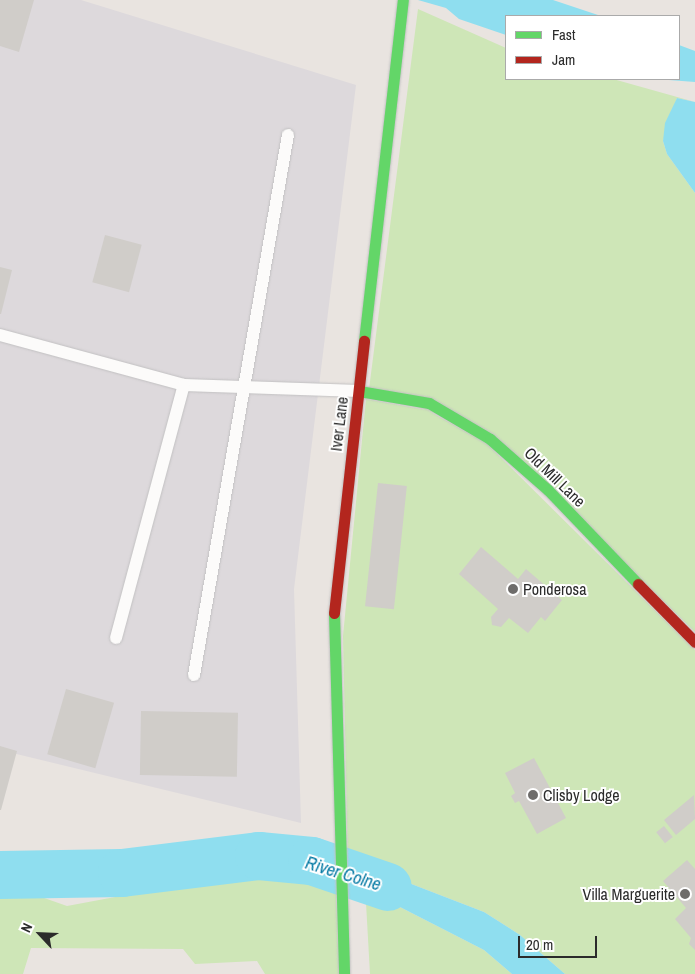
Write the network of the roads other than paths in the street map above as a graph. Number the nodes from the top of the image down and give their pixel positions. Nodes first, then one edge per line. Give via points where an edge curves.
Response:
1 (402, 5) edge
2 (288, 135) dead end
3 (0, 335) edge
4 (184, 385) junction
5 (244, 389) junction
6 (359, 392) junction
7 (116, 638) dead end
8 (695, 642) edge
9 (194, 675) dead end
10 (344, 974) edge

1 - 6 main road, Iver Lane
2 - 5 lane
3 - 4 lane
4 - 5 lane
4 - 7 lane
5 - 6 lane
5 - 9 lane
6 - 8 main road, Old Mill Lane via 429,403 490,439 548,490
6 - 10 main road, Iver Lane via 334,596 338,842

